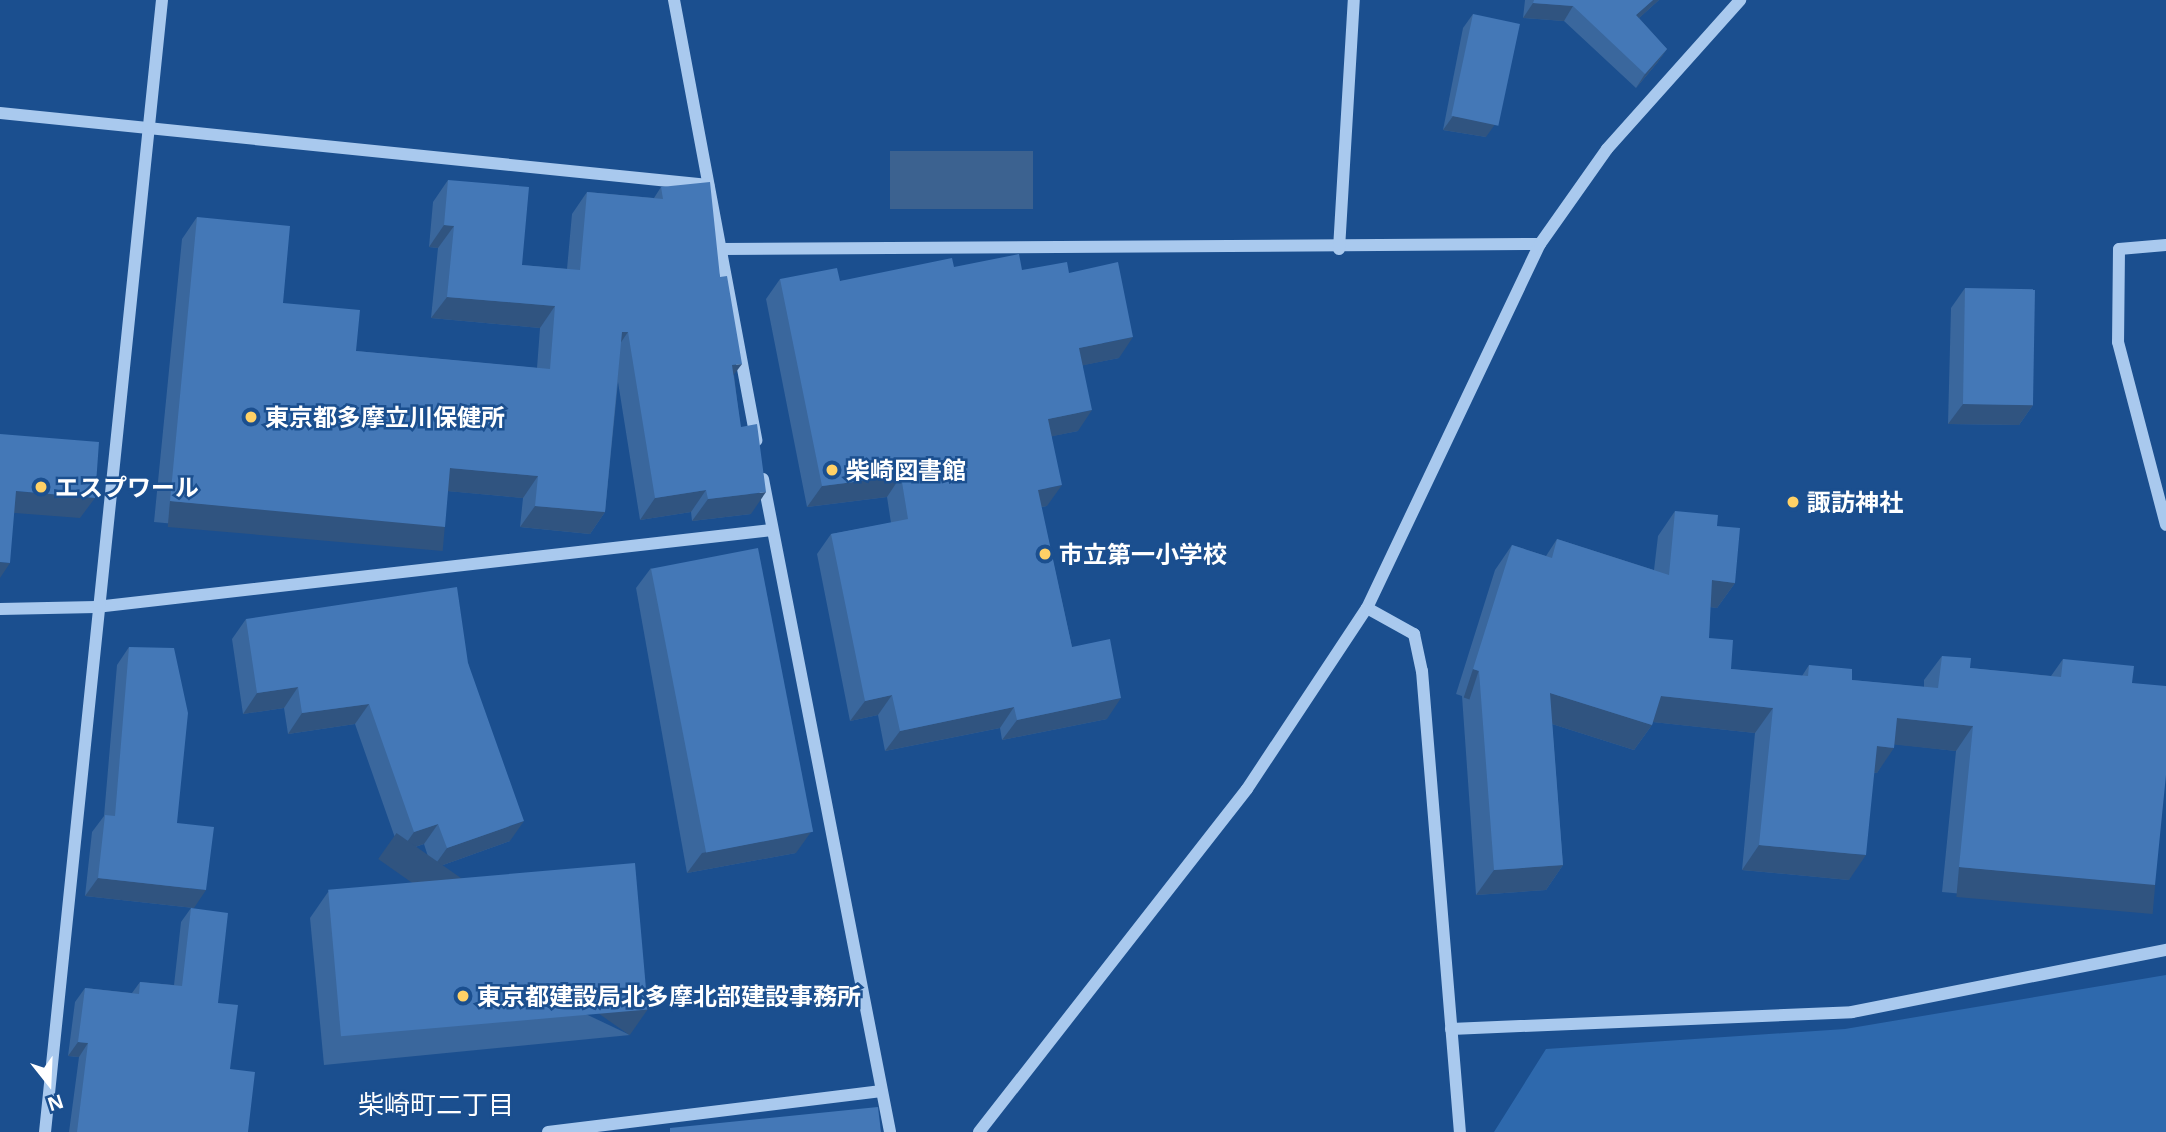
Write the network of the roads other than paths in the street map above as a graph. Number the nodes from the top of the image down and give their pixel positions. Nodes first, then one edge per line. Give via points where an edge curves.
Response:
1 (162, 0) edge
2 (674, 0) edge
3 (1354, 0) edge
4 (1740, 0) edge
5 (0, 113) edge
6 (147, 127) junction
7 (709, 185) junction
8 (1540, 244) junction
9 (2166, 245) edge
10 (722, 249) junction
11 (1339, 249) junction
12 (2166, 525) edge
13 (772, 530) junction
14 (96, 607) junction
15 (1367, 608) junction
16 (0, 609) edge
17 (2166, 950) edge
18 (1451, 1029) junction
19 (881, 1091) junction
20 (45, 1132) edge
21 (548, 1132) edge
22 (890, 1132) edge
23 (979, 1132) edge
24 (1460, 1132) edge

1 - 6 street
2 - 7 street
3 - 11 street
4 - 8 street via 1607,149
5 - 6 street
6 - 7 street
6 - 14 street
7 - 10 street
8 - 11 street
8 - 15 street
9 - 12 street via 2119,249 2118,342
10 - 11 street
10 - 13 street
13 - 14 street
13 - 19 street
14 - 16 street
14 - 20 street
15 - 18 street via 1414,634 1422,671
15 - 23 street via 1247,789
17 - 18 street via 1852,1012
18 - 24 street
19 - 21 street
19 - 22 street

